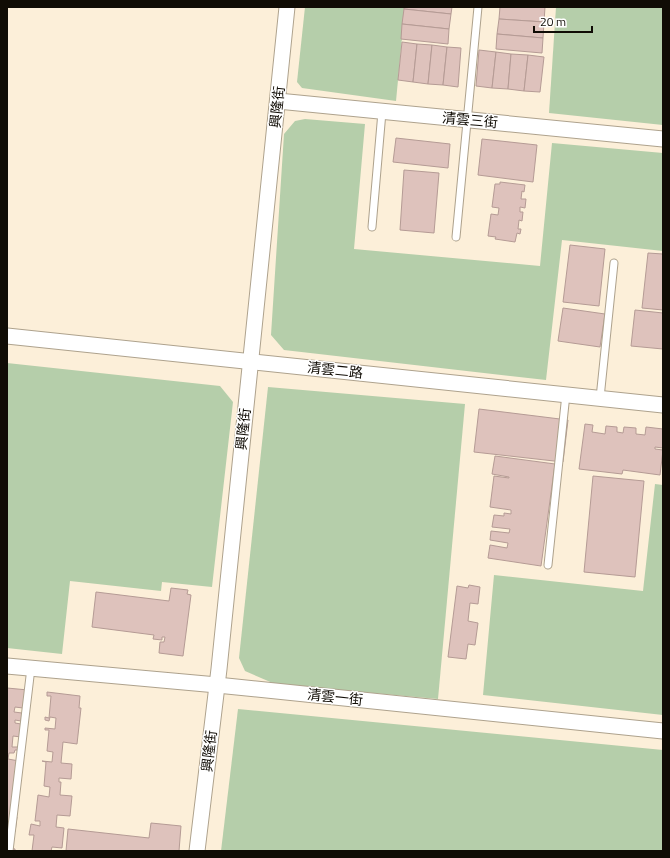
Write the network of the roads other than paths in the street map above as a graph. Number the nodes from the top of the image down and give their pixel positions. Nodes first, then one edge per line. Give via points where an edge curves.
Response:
1 (287, 7) edge
2 (478, 7) edge
3 (278, 101) junction
4 (382, 112) junction
5 (467, 120) junction
6 (663, 139) edge
7 (372, 226) dead end
8 (456, 237) dead end
9 (614, 263) dead end
10 (7, 336) edge
11 (251, 362) junction
12 (566, 394) junction
13 (600, 398) junction
14 (663, 405) edge
15 (548, 564) dead end
16 (7, 666) edge
17 (31, 668) junction
18 (217, 685) junction
19 (663, 731) edge
20 (9, 851) edge
21 (197, 851) edge

1 - 3 street, 興隆街
2 - 5 lane
3 - 4 street, 清雲三街
3 - 11 street, 興隆街
4 - 5 street, 清雲三街
4 - 7 lane
5 - 6 street, 清雲三街
5 - 8 lane
9 - 13 lane
10 - 11 street, 清雲二路
11 - 12 street, 清雲二路
11 - 18 street, 興隆街
12 - 13 street, 清雲二路
12 - 15 lane
13 - 14 street, 清雲二路
16 - 17 street, 清雲一街
17 - 18 street, 清雲一街
17 - 20 lane
18 - 19 street, 清雲一街
18 - 21 street, 興隆街

